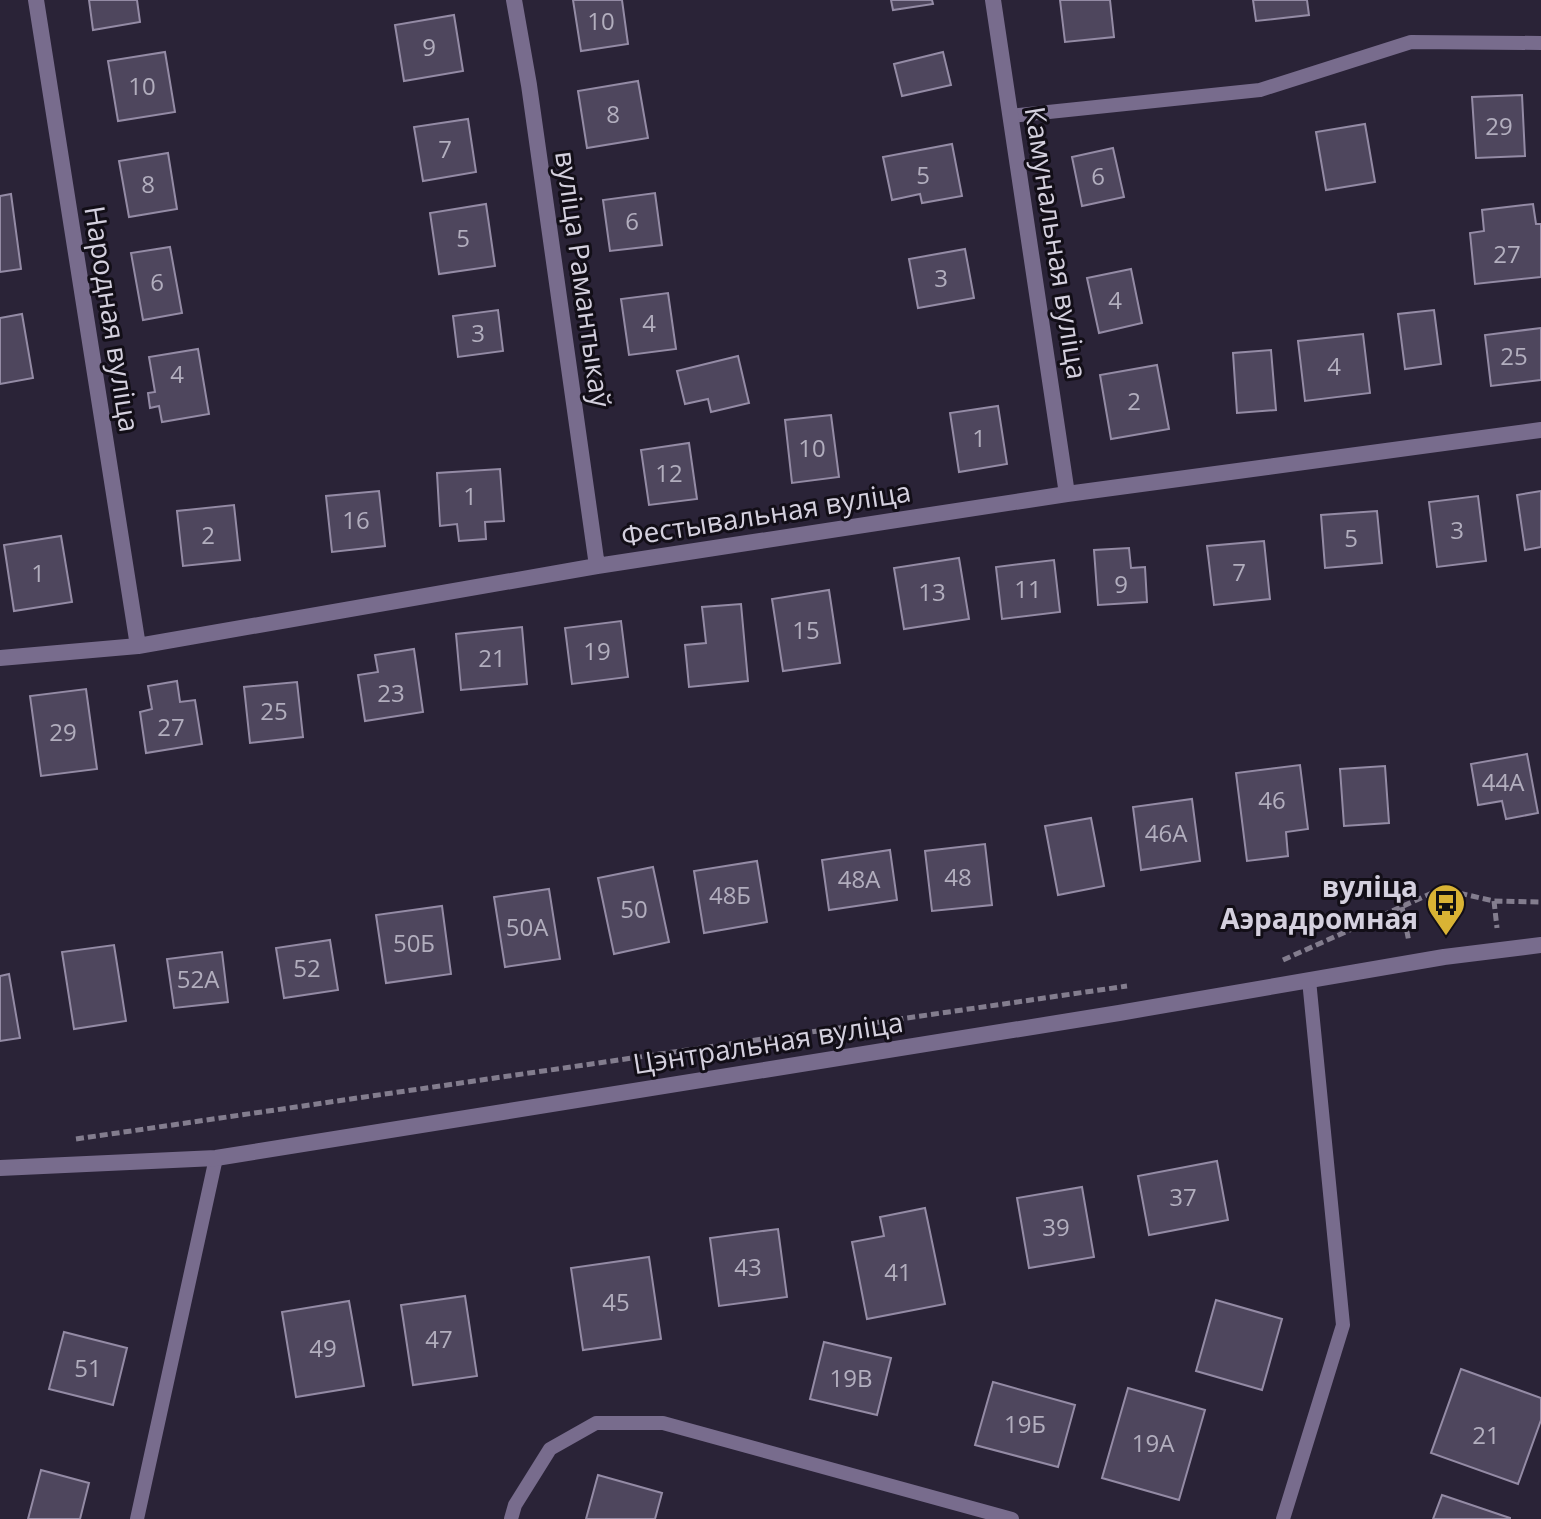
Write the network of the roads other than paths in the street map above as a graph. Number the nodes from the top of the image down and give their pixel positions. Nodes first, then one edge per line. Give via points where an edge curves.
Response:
1 (36, 0) edge
2 (514, 0) edge
3 (993, 0) edge
4 (1541, 43) edge
5 (1010, 116) junction
6 (1541, 430) edge
7 (1067, 494) junction
8 (597, 566) junction
9 (138, 646) junction
10 (0, 658) edge
11 (1541, 945) edge
12 (1309, 980) junction
13 (216, 1158) junction
14 (0, 1168) edge
15 (137, 1519) edge
16 (511, 1519) edge
17 (1012, 1519) edge
18 (1283, 1519) edge

1 - 9 street, Народная вуліца
2 - 8 street, вуліца Рамантыкаў
3 - 5 street, Камунальная вуліца
4 - 5 lane via 1411,42 1260,90
5 - 7 street, Камунальная вуліца
6 - 7 street, Фестывальная вуліца
7 - 8 street, Фестывальная вуліца
8 - 9 street, Фестывальная вуліца
9 - 10 street, Фестывальная вуліца
11 - 12 street, Цэнтральная вуліца
12 - 13 street, Цэнтральная вуліца
12 - 18 lane via 1343,1325
13 - 14 street, Цэнтральная вуліца
13 - 15 lane
16 - 17 lane via 550,1449 596,1423 663,1423

